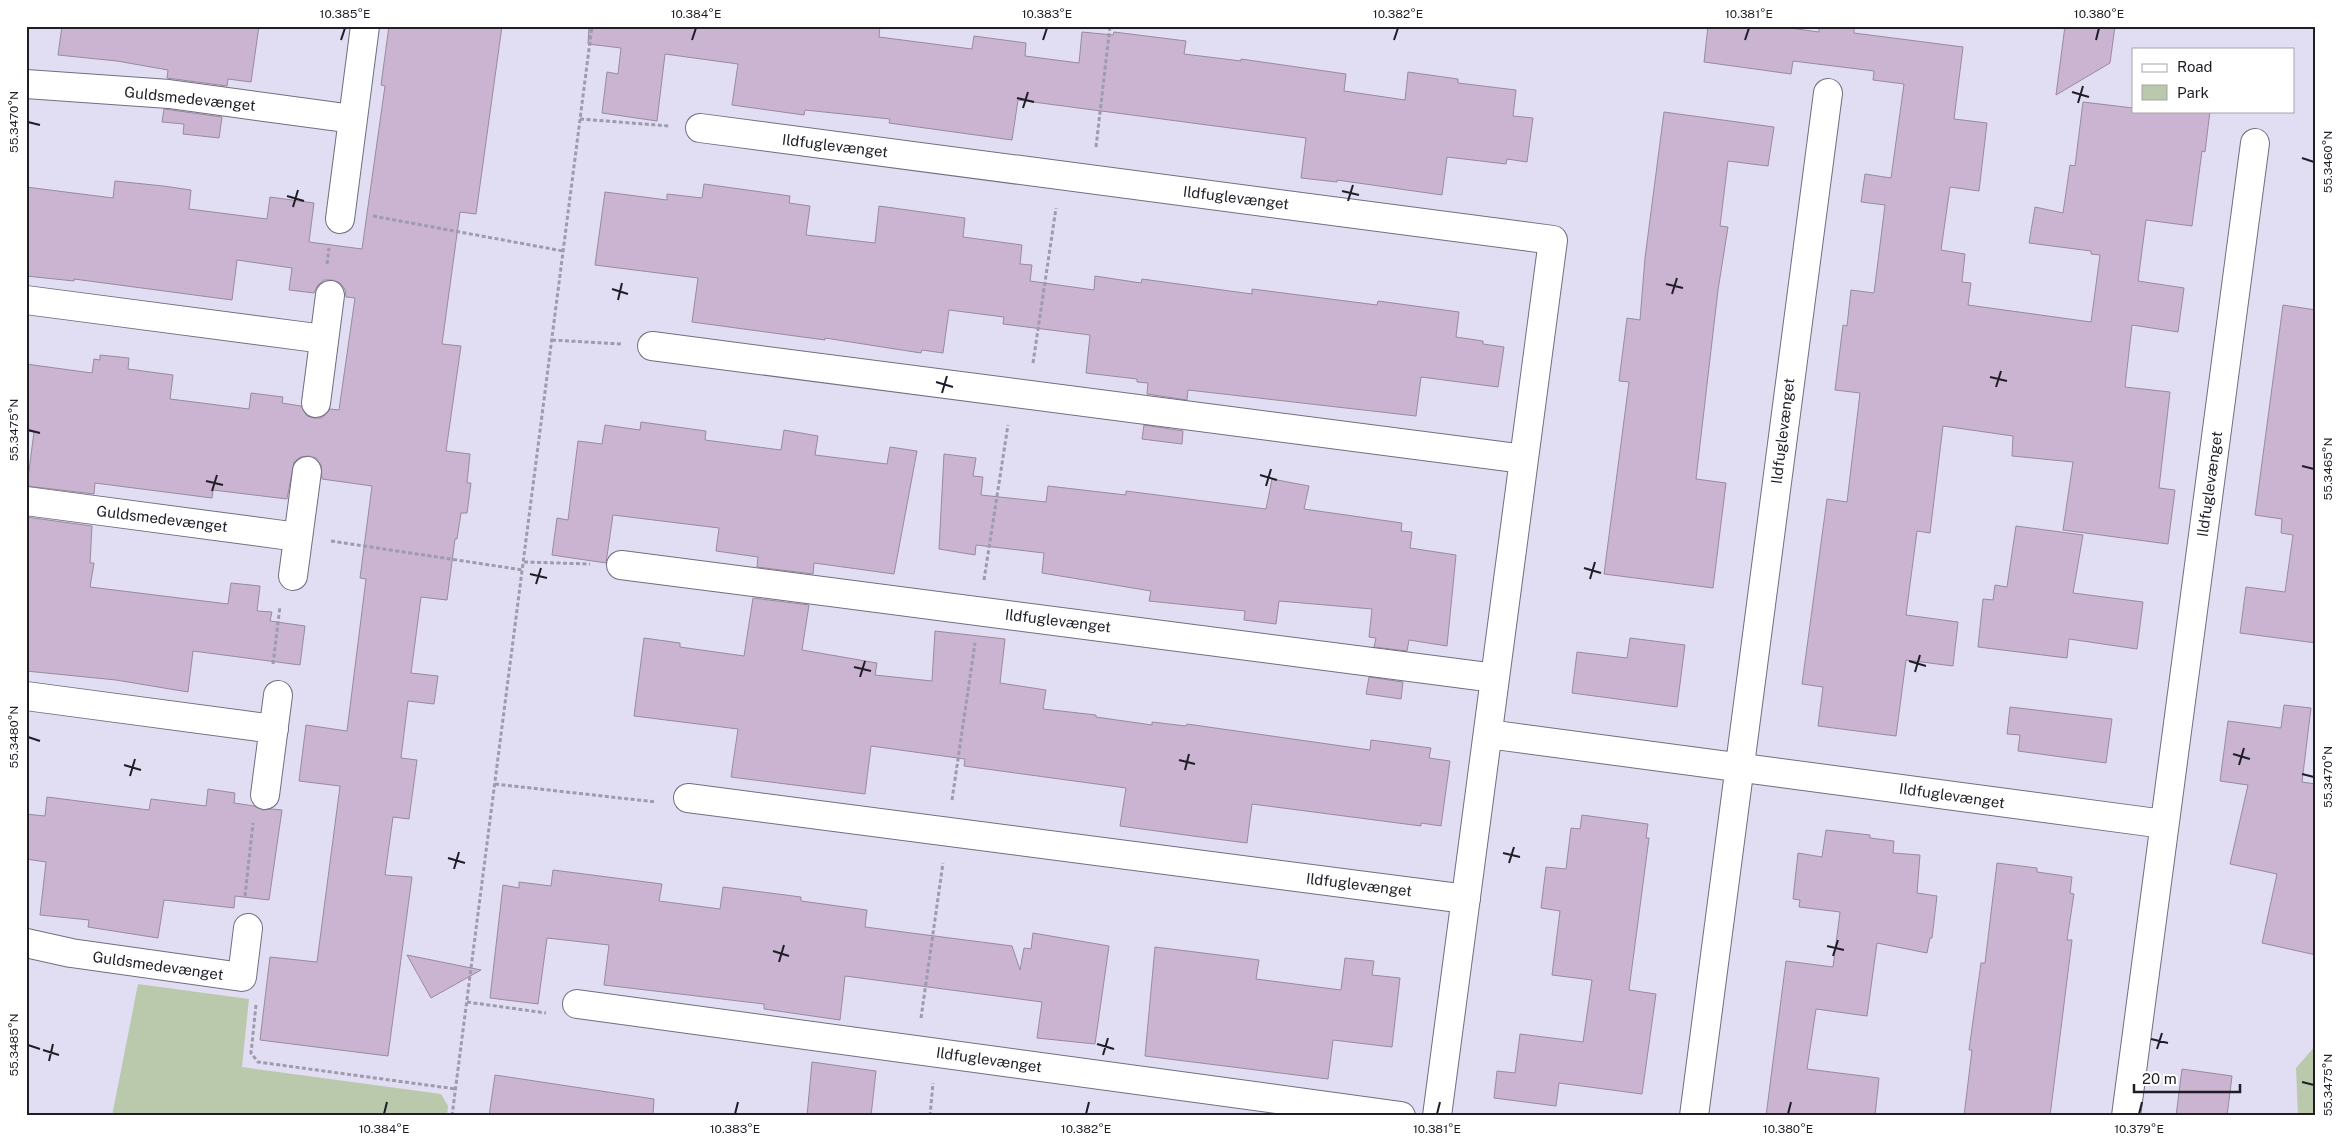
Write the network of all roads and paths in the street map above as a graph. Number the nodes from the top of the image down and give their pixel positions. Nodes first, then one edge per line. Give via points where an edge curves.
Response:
1 (365, 26) edge
2 (592, 26) edge
3 (1110, 26) edge
4 (26, 84) edge
5 (1828, 94) dead end
6 (353, 119) junction
7 (580, 119) junction
8 (700, 128) joint
9 (2255, 143) dead end
10 (1061, 176) junction
11 (1092, 179) junction
12 (340, 214) junction
13 (564, 251) junction
14 (330, 295) joint
15 (26, 300) edge
16 (324, 339) junction
17 (552, 340) junction
18 (652, 346) joint
19 (1021, 394) junction
20 (316, 403) dead end
21 (1524, 459) junction
22 (307, 471) dead end
23 (26, 501) edge
24 (298, 537) junction
25 (524, 562) junction
26 (621, 564) joint
27 (523, 570) junction
28 (294, 576) joint
29 (979, 611) junction
30 (1495, 678) junction
31 (278, 695) joint
32 (26, 696) edge
33 (274, 729) junction
34 (1488, 734) junction
35 (1739, 768) junction
36 (495, 784) junction
37 (265, 794) joint
38 (688, 798) joint
39 (2164, 824) junction
40 (947, 831) junction
41 (1466, 899) junction
42 (248, 928) joint
43 (26, 943) edge
44 (242, 978) junction
45 (467, 1002) junction
46 (577, 1004) joint
47 (916, 1050) junction
48 (456, 1089) junction
49 (452, 1116) edge
50 (1401, 1116) edge
51 (1437, 1116) edge
52 (1694, 1116) edge
53 (2126, 1116) edge

1 - 6 street
2 - 7 path
3 - 11 path
4 - 6 street, Guldsmedevænget via 169,94
5 - 35 street, Ildfuglevænget
6 - 12 street
7 - 8 path
7 - 13 path
8 - 10 street, Ildfuglevænget
9 - 39 street, Ildfuglevænget
10 - 11 street, Ildfuglevænget
10 - 19 path
11 - 21 street, Ildfuglevænget via 1553,240
12 - 13 path
12 - 14 path via 333,224 324,290
13 - 17 path
14 - 16 street
15 - 16 street
16 - 20 street
17 - 18 path
17 - 25 path
18 - 19 street
19 - 21 street
19 - 29 path
21 - 30 street, Ildfuglevænget
22 - 24 street
23 - 24 street, Guldsmedevænget
24 - 27 path
24 - 28 street
25 - 26 path
25 - 27 path
26 - 29 street, Ildfuglevænget
27 - 36 path
28 - 31 path via 284,582 270,688
29 - 30 street, Ildfuglevænget
29 - 40 path
30 - 34 street, Ildfuglevænget
31 - 33 street
32 - 33 street
33 - 37 street
34 - 35 street, Ildfuglevænget
34 - 41 street, Ildfuglevænget
35 - 39 street, Ildfuglevænget
35 - 52 street, Ildfuglevænget
36 - 38 path via 666,804
36 - 45 path
37 - 42 path via 255,803 242,920
38 - 40 street, Ildfuglevænget
39 - 53 street, Ildfuglevænget
40 - 41 street, Ildfuglevænget
40 - 47 path
41 - 51 street, Ildfuglevænget
42 - 44 street, Guldsmedevænget
43 - 44 street, Guldsmedevænget via 71,953
44 - 48 path via 257,996 251,1053 258,1062
45 - 46 path via 564,1016
45 - 48 path
46 - 47 street, Ildfuglevænget
47 - 50 street, Ildfuglevænget
48 - 49 path

